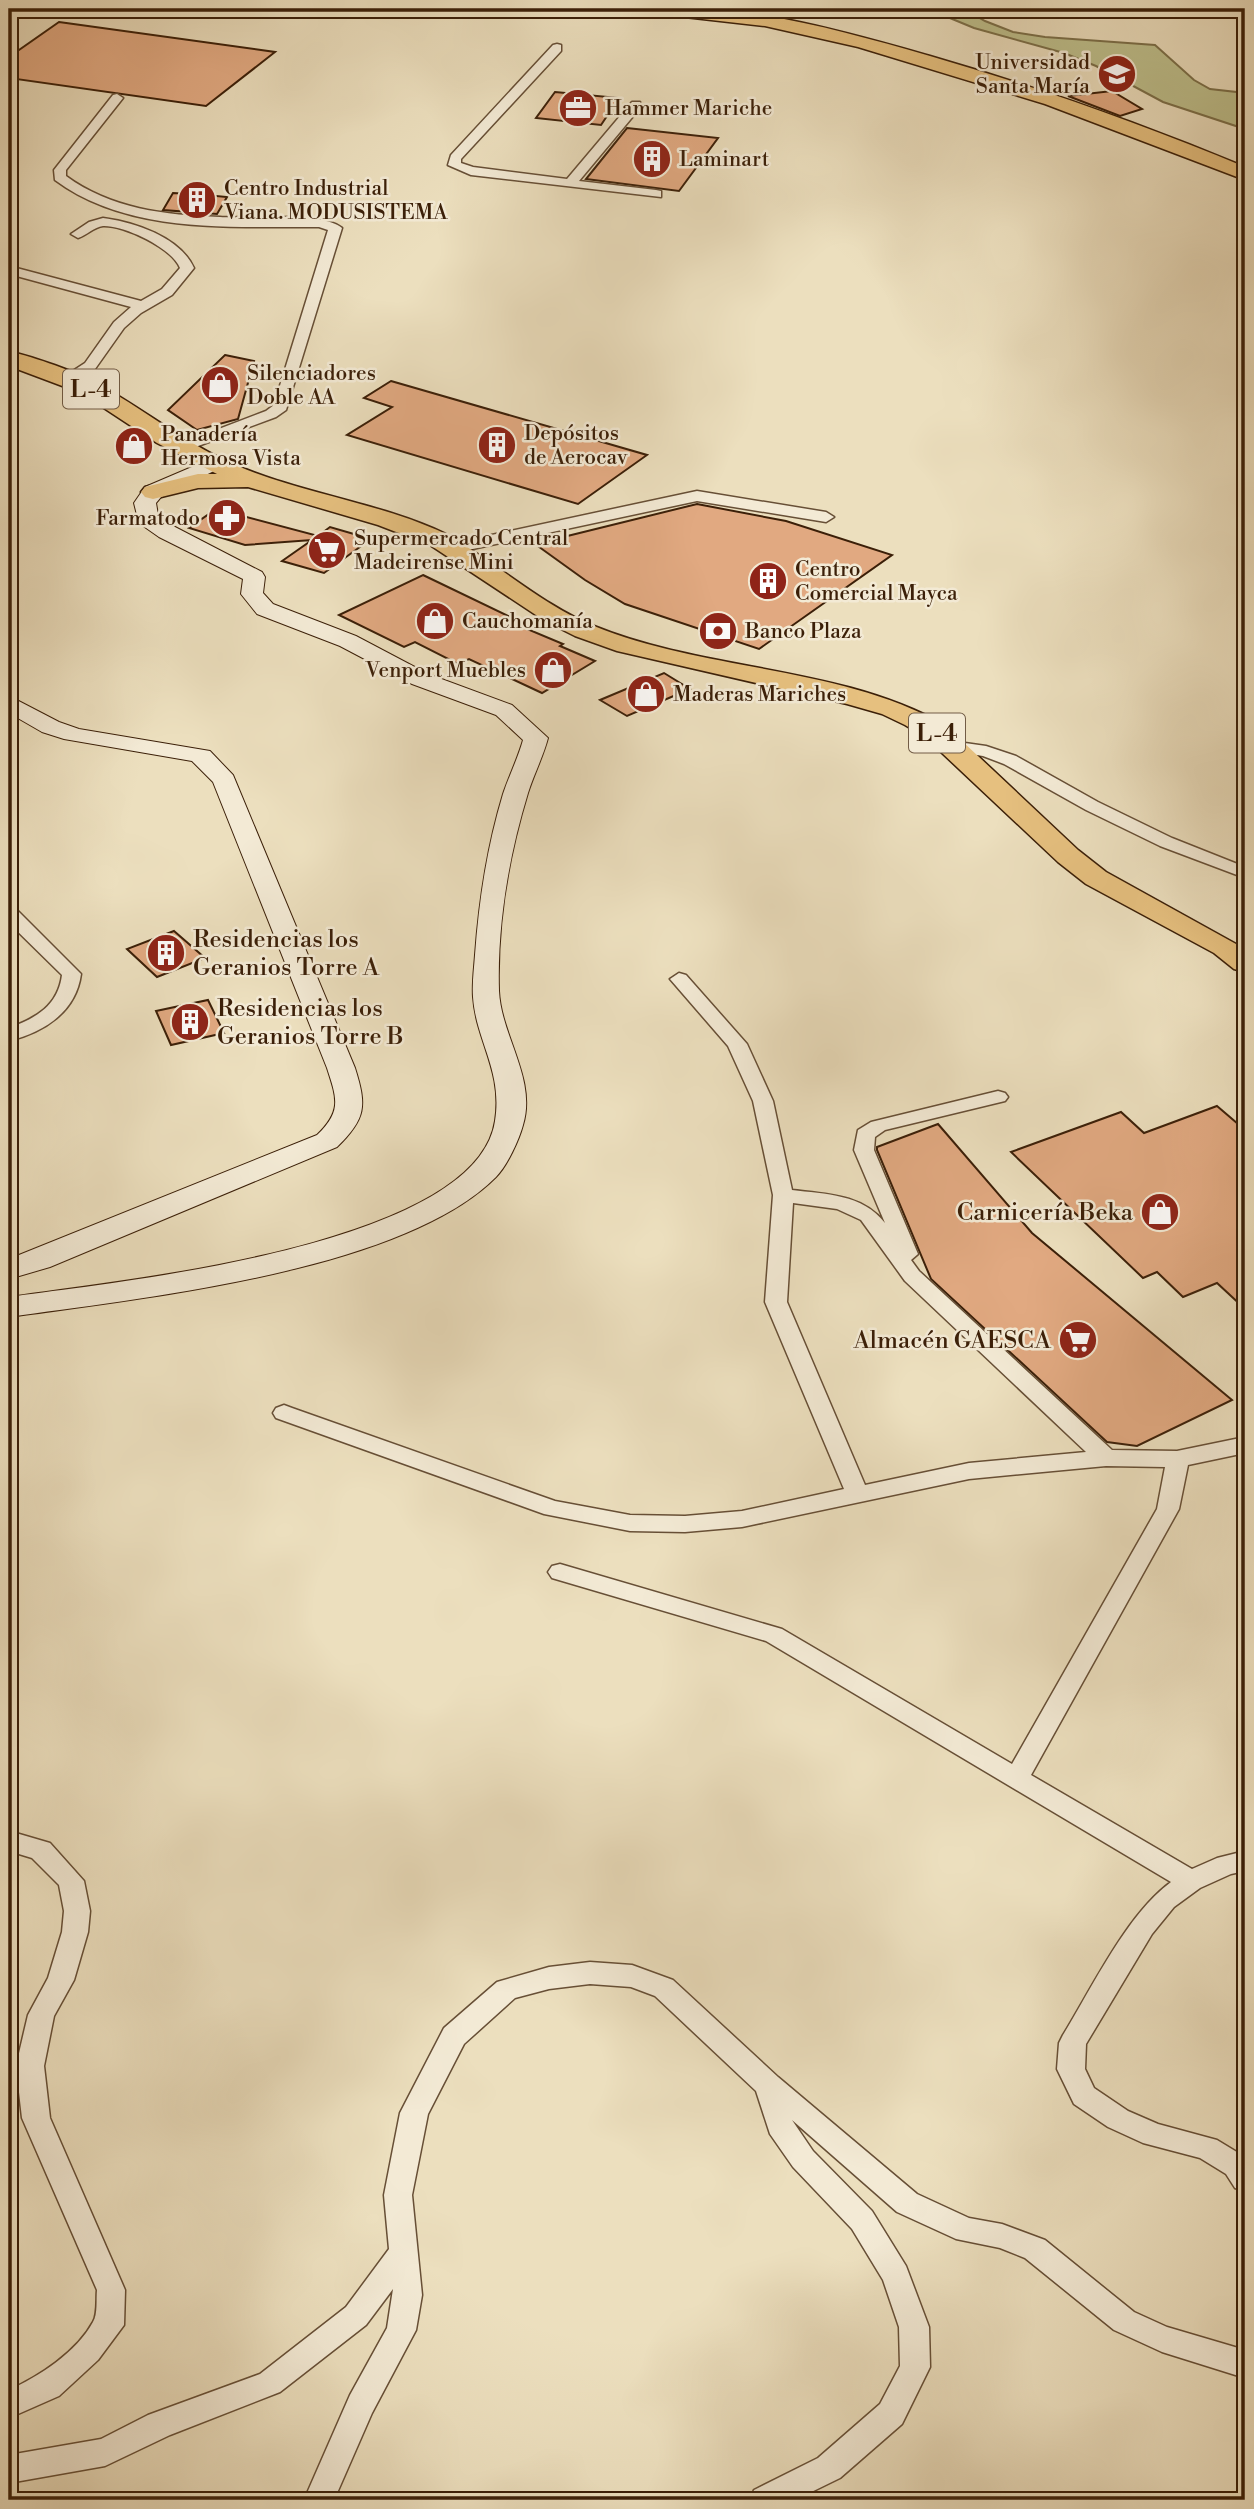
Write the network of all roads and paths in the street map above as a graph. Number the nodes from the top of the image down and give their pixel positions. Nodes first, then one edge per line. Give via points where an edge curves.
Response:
1 (658, 9) edge
2 (557, 48) dead end
3 (117, 98) dead end
4 (636, 105) dead end
5 (1245, 174) edge
6 (570, 183) junction
7 (656, 194) dead end
8 (78, 234) dead end
9 (9, 270) edge
10 (143, 306) junction
11 (9, 358) edge
12 (70, 379) junction
13 (174, 443) junction
14 (212, 464) junction
15 (261, 484) junction
16 (153, 492) junction
17 (826, 517) dead end
18 (454, 548) junction
19 (9, 703) edge
20 (951, 746) junction
21 (1245, 873) edge
22 (9, 913) edge
23 (1245, 963) edge
24 (679, 979) dead end
25 (9, 1035) edge
26 (998, 1097) dead end
27 (783, 1195) junction
28 (9, 1269) edge
29 (919, 1282) junction
30 (9, 1307) edge
31 (284, 1413) dead end
32 (1245, 1446) edge
33 (1106, 1458) junction
34 (1177, 1459) junction
35 (857, 1493) junction
36 (561, 1572) dead end
37 (1016, 1779) junction
38 (9, 1841) edge
39 (1245, 1861) edge
40 (1191, 1881) junction
41 (768, 2085) junction
42 (1245, 2179) edge
43 (402, 2253) junction
44 (1245, 2365) edge
45 (9, 2404) edge
46 (9, 2469) edge
47 (319, 2500) edge
48 (765, 2500) edge

1 - 5 main road via 737,14 816,29 1052,98
2 - 6 street via 454,164 471,171
3 - 13 street via 60,170 60,177 70,187 112,206 158,216 320,223 335,228 281,407
4 - 6 street
6 - 7 street
8 - 10 street via 96,223 110,223 145,234 179,254 187,268 167,292
9 - 10 street
10 - 12 street via 119,325 90,366
11 - 12 main road, L-4
12 - 13 main road, L-4
13 - 14 main road, L-4
13 - 16 main road via 169,473
14 - 15 main road, L-4
14 - 16 street
15 - 16 main road via 198,481
15 - 18 main road, L-4 via 387,520
16 - 30 street via 145,503 147,517 254,577 252,594 265,609 348,641 420,679 504,710 536,738 501,844 489,911 485,998 512,1084 509,1127 492,1165 475,1184 450,1202 375,1234 262,1267
17 - 18 street via 696,496
18 - 20 main road, L-4 via 554,616 584,631 626,646 891,708 935,731
19 - 28 street via 60,732 201,756 224,780 341,1068 351,1111 344,1126 327,1141
20 - 21 street via 1010,760 1129,824
20 - 23 main road, L-4 via 1096,878
22 - 25 street via 72,974 68,994 53,1014
24 - 27 street via 737,1044 763,1101
26 - 29 street via 878,1126 866,1134 864,1150
27 - 29 street via 842,1203 868,1215
27 - 35 street via 776,1302
29 - 33 street
31 - 35 street via 552,1508 630,1523 742,1519
32 - 34 street
33 - 34 street
33 - 35 street via 969,1471
34 - 37 street via 1168,1508
36 - 37 street via 774,1635
37 - 40 street
38 - 45 street via 41,1850 71,1881 77,1911 75,1932 61,1980 41,2015 30,2066 36,2118 111,2290 109,2325 88,2351 50,2386
39 - 40 street
40 - 42 street via 1165,1900 1143,1927 1073,2042 1071,2069 1084,2096 1118,2119 1153,2135 1207,2148 1237,2166
41 - 43 street via 664,1988 632,1976 590,1973 506,1990 454,2036 414,2113 398,2195
41 - 44 street via 907,2203 966,2230 1002,2236 1035,2249 1124,2321 1161,2339
41 - 48 street via 780,2126 803,2159 862,2220 896,2275 914,2327 915,2367 891,2414 829,2468
43 - 46 street via 356,2316 270,2383 159,2425 106,2452
43 - 47 street via 408,2295 401,2330

